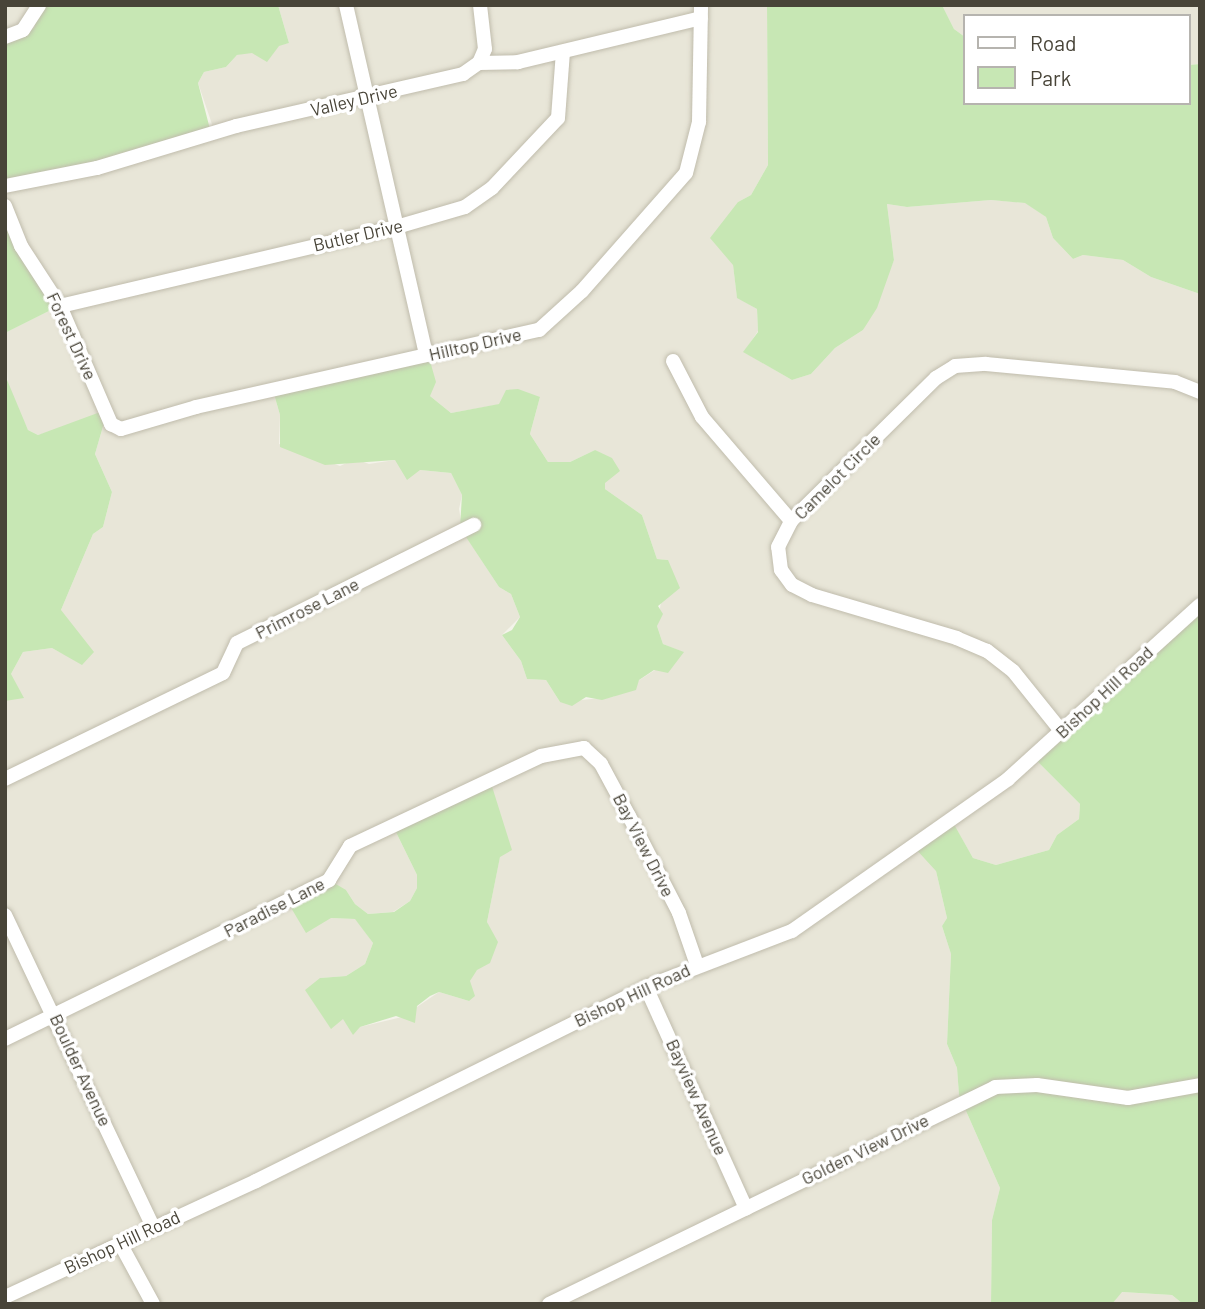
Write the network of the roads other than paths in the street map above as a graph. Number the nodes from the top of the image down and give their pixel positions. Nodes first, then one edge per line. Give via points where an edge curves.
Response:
1 (39, 5) edge
2 (346, 5) edge
3 (480, 5) edge
4 (701, 12) edge
5 (5, 37) edge
6 (563, 52) junction
7 (479, 63) junction
8 (365, 97) junction
9 (5, 186) edge
10 (5, 206) edge
11 (393, 228) junction
12 (60, 306) junction
13 (426, 355) junction
14 (673, 361) dead end
15 (1200, 392) edge
16 (118, 428) joint
17 (791, 521) junction
18 (474, 526) dead end
19 (1200, 606) edge
20 (1062, 732) junction
21 (569, 750) joint
22 (5, 779) edge
23 (5, 915) edge
24 (697, 965) junction
25 (646, 987) junction
26 (55, 1015) junction
27 (5, 1039) edge
28 (1200, 1085) edge
29 (746, 1208) junction
30 (153, 1227) junction
31 (121, 1245) junction
32 (5, 1297) edge
33 (153, 1304) edge
34 (549, 1304) edge

1 - 5 street via 23,30
2 - 8 street
3 - 7 street via 485,49
4 - 6 street, Valley Drive
4 - 13 street, Hilltop Drive via 699,122 693,153 677,184 582,291 539,330
6 - 7 street, Valley Drive via 517,62
6 - 11 street, Butler Drive via 558,118 492,188 465,207
7 - 8 street, Valley Drive via 463,74
8 - 9 street, Valley Drive via 236,126 97,168
8 - 11 street
10 - 12 street, Forest Drive via 21,246
11 - 12 street, Butler Drive
11 - 13 street
12 - 16 street, Forest Drive via 109,420
13 - 16 street, Hilltop Drive
14 - 17 street via 702,417
15 - 17 street, Camelot Circle via 1175,382 1000,365 955,366 936,378
17 - 20 street, Camelot Circle via 778,547 781,570 792,585 987,651 1013,671
18 - 22 street, Primrose Lane via 237,643 223,673
19 - 20 street, Bishop Hill Road
20 - 24 street, Bishop Hill Road via 973,805 792,932 753,950
21 - 24 street, Bay View Drive via 584,748 601,764 679,913
21 - 26 street, Paradise Lane via 541,755 349,846 329,880
23 - 26 street, Boulder Avenue
24 - 25 street, Bishop Hill Road
25 - 29 street, Bayview Avenue
25 - 30 street, Bishop Hill Road via 256,1181
26 - 27 street, Paradise Lane
26 - 30 street, Boulder Avenue
28 - 29 street, Golden View Drive via 1128,1098 1037,1085 995,1087
29 - 34 street, Golden View Drive
30 - 31 street, Bishop Hill Road
31 - 32 street, Bishop Hill Road
31 - 33 street

